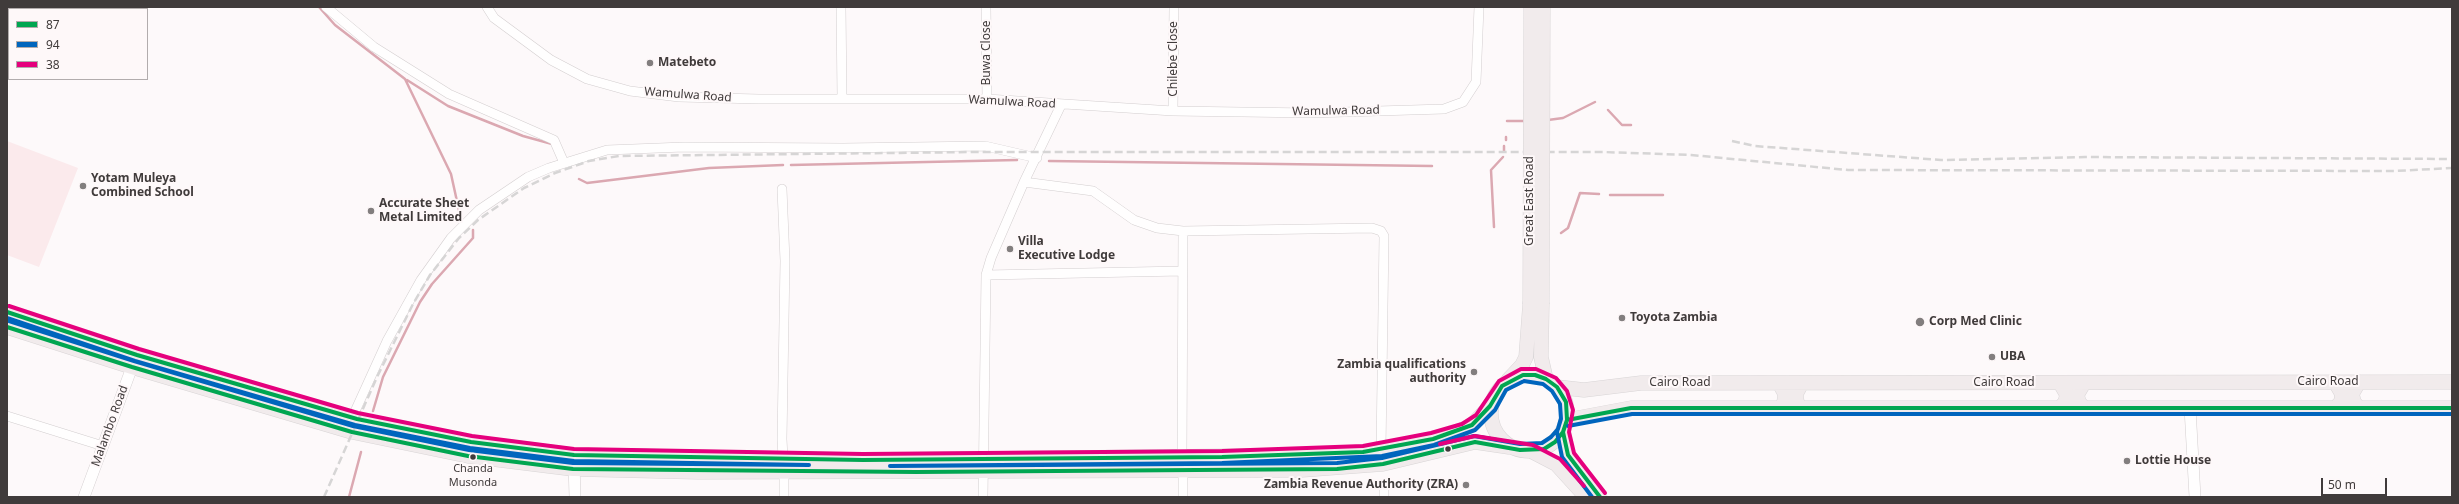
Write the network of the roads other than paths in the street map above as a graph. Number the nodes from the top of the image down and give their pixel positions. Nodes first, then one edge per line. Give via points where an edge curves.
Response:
1 (326, 7) edge
2 (487, 7) edge
3 (841, 7) edge
4 (986, 7) edge
5 (1174, 7) edge
6 (1479, 7) edge
7 (1531, 7) edge
8 (1543, 7) edge
9 (842, 98) junction
10 (987, 99) junction
11 (1061, 104) junction
12 (1173, 111) junction
13 (1037, 158) junction
14 (564, 163) junction
15 (1024, 182) junction
16 (782, 189) dead end
17 (1183, 231) junction
18 (1182, 271) junction
19 (986, 275) junction
20 (1536, 304) junction
21 (7, 312) edge
22 (7, 327) edge
23 (134, 361) junction
24 (2060, 382) junction
25 (2084, 382) junction
26 (2336, 382) junction
27 (2359, 382) junction
28 (2452, 382) edge
29 (1552, 383) junction
30 (1779, 383) junction
31 (1802, 383) junction
32 (1502, 386) junction
33 (1490, 406) junction
34 (1779, 408) junction
35 (1802, 408) junction
36 (2060, 408) junction
37 (2084, 408) junction
38 (2190, 408) junction
39 (2335, 408) junction
40 (2359, 408) junction
41 (2452, 408) edge
42 (7, 416) edge
43 (352, 418) junction
44 (1565, 426) junction
45 (103, 446) junction
46 (1509, 447) junction
47 (1381, 450) junction
48 (1532, 451) junction
49 (574, 462) junction
50 (1182, 464) junction
51 (784, 465) junction
52 (983, 465) junction
53 (1384, 486) dead end
54 (84, 497) edge
55 (575, 497) edge
56 (784, 497) edge
57 (983, 497) edge
58 (1183, 497) edge
59 (1384, 497) edge
60 (1586, 497) edge
61 (1600, 497) edge
62 (2195, 497) edge

1 - 14 street via 374,47 449,94 554,140
2 - 9 street, Wamulwa Road via 494,18 551,60 586,79 608,86 679,97 759,100
3 - 9 street
4 - 10 street, Buwa Close
5 - 12 street, Chilebe Close
6 - 12 street, Wamulwa Road via 1476,82 1463,102 1455,106 1444,109 1310,112
7 - 20 main road, Great East Road, bridge
8 - 20 main road, Great East Road, bridge
9 - 10 street, Wamulwa Road
10 - 11 street, Wamulwa Road
11 - 12 street, Wamulwa Road
11 - 13 street
13 - 14 street via 984,146 684,146 607,150
13 - 15 street
14 - 43 street via 528,177 479,210 451,238 421,280 387,341
15 - 17 street via 1093,191 1134,220
15 - 19 street
16 - 51 street via 785,261
17 - 18 street
17 - 47 street via 1372,228 1381,231 1384,236
18 - 19 street
18 - 50 street
19 - 52 street
20 - 29 main road, Great East Road via 1541,358
20 - 32 main road, Great East Road via 1524,362
21 - 23 main road
22 - 23 main road
23 - 43 main road
23 - 45 street, Malambo Road
23 - 49 main road via 365,435 468,456
24 - 25 main road, Cairo Road
24 - 31 main road, Cairo Road
24 - 36 main road via 2067,394
25 - 26 main road, Cairo Road
25 - 37 main road via 2077,395
26 - 27 main road, Cairo Road
26 - 39 main road via 2342,394 2341,402
27 - 28 main road, Cairo Road
27 - 40 main road via 2352,394
29 - 30 main road, Cairo Road via 1584,390 1641,383
29 - 32 main road via 1535,376 1523,375
29 - 44 main road via 1566,402
30 - 31 main road, Cairo Road
30 - 34 main road via 1785,394 1784,403
31 - 35 main road via 1796,394 1797,403
32 - 33 main road
33 - 46 main road via 1493,429
33 - 47 main road via 1472,425 1452,434
34 - 35 main road
34 - 44 main road via 1631,408
35 - 36 main road
36 - 37 main road
37 - 38 main road
38 - 39 main road
38 - 62 street
39 - 40 main road
40 - 41 main road
42 - 45 street
43 - 49 main road
44 - 48 main road via 1555,442 1544,449
44 - 61 main road via 1568,455
45 - 54 street, Malambo Road
46 - 48 main road
46 - 50 main road via 1474,442 1383,464 1337,469
47 - 50 main road
48 - 60 main road via 1556,464
49 - 51 main road
49 - 55 street
50 - 52 main road
50 - 58 street
51 - 52 main road
51 - 52 main road via 838,471
51 - 56 street
52 - 57 street
53 - 59 street

